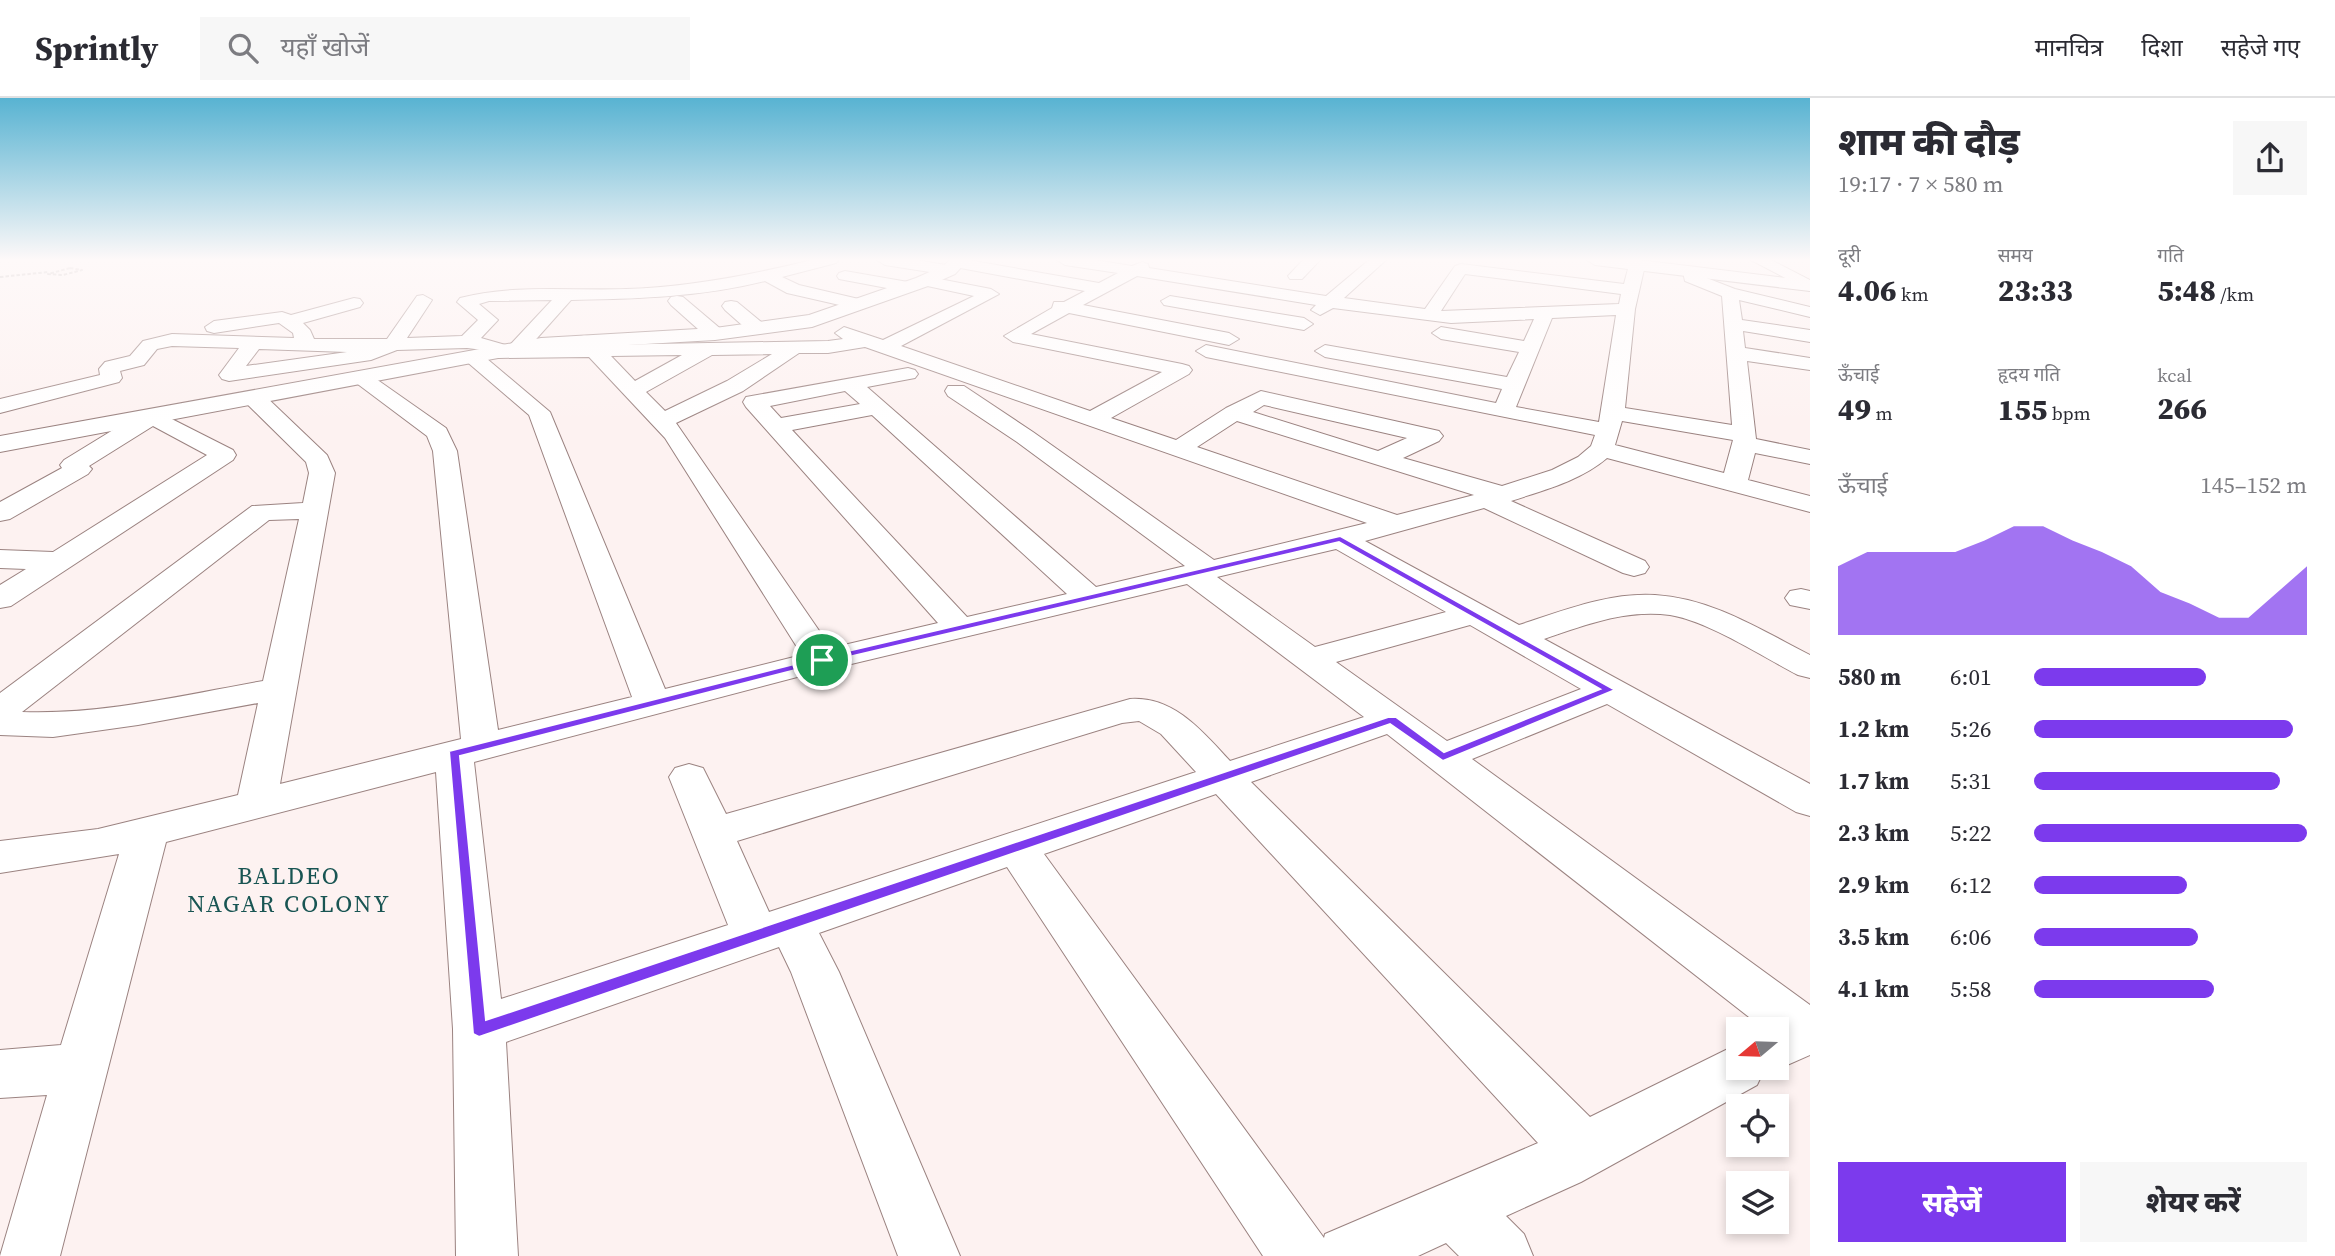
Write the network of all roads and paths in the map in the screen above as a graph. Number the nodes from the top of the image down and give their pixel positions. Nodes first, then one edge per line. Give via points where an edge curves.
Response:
1 (315, 314) edge
2 (417, 314) edge
3 (481, 314) edge
4 (539, 314) edge
5 (641, 314) edge
6 (688, 314) edge
7 (740, 314) edge
8 (830, 314) edge
9 (949, 314) edge
10 (1055, 314) edge
11 (1104, 314) edge
12 (1247, 314) edge
13 (1316, 314) edge
14 (1398, 314) edge
15 (1440, 314) edge
16 (1481, 314) edge
17 (1537, 314) edge
18 (1626, 314) edge
19 (1732, 314) edge
20 (645, 315) junction
21 (290, 321) junction
22 (438, 321) dead end
23 (812, 321) junction
24 (1436, 321) junction
25 (1144, 322) junction
26 (1304, 324) junction
27 (1733, 324) junction
28 (1397, 326) dead end
29 (210, 327) dead end
30 (360, 328) dead end
31 (758, 329) junction
32 (1810, 336) edge
33 (1282, 338) dead end
34 (1229, 339) junction
35 (1253, 340) dead end
36 (712, 341) junction
37 (253, 343) junction
38 (875, 343) junction
39 (306, 344) junction
40 (403, 344) junction
41 (589, 345) junction
42 (828, 347) junction
43 (1304, 347) dead end
44 (1413, 347) dead end
45 (794, 348) junction
46 (488, 350) junction
47 (1206, 351) junction
48 (1091, 352) junction
49 (1736, 352) junction
50 (340, 353) junction
51 (1810, 364) edge
52 (766, 366) junction
53 (1522, 367) junction
54 (1291, 368) junction
55 (1182, 370) junction
56 (908, 374) junction
57 (112, 378) junction
58 (362, 378) junction
59 (847, 385) junction
60 (287, 391) junction
61 (632, 391) junction
62 (956, 391) junction
63 (745, 394) junction
64 (254, 398) junction
65 (1261, 398) junction
66 (0, 405) edge
67 (876, 408) junction
68 (1493, 409) junction
69 (1234, 414) junction
70 (152, 416) junction
71 (1091, 419) junction
72 (662, 421) junction
73 (122, 422) junction
74 (776, 426) junction
75 (1445, 430) junction
76 (1607, 430) junction
77 (1744, 439) junction
78 (0, 444) edge
79 (1178, 449) junction
80 (1810, 457) edge
81 (1380, 459) junction
82 (1734, 483) junction
83 (1495, 497) junction
84 (1810, 503) edge
85 (314, 511) junction
86 (0, 513) edge
87 (1392, 523) junction
88 (1347, 537) junction
89 (0, 559) edge
90 (60, 561) junction
91 (1634, 567) dead end
92 (1201, 572) junction
93 (1090, 598) junction
94 (0, 599) edge
95 (1474, 614) junction
96 (960, 628) junction
97 (1516, 638) junction
98 (1310, 659) junction
99 (822, 660) junction
100 (1810, 668) edge
101 (279, 689) junction
102 (1609, 690) junction
103 (653, 704) junction
104 (0, 711) edge
105 (1392, 720) junction
106 (0, 723) edge
107 (467, 750) junction
108 (1443, 757) junction
109 (1221, 775) junction
110 (689, 777) dead end
111 (1810, 802) edge
112 (256, 804) junction
113 (147, 832) junction
114 (713, 833) junction
115 (1016, 847) junction
116 (0, 857) edge
117 (774, 930) junction
118 (479, 1029) junction
119 (1798, 1036) edge
120 (81, 1068) junction
121 (0, 1074) edge
122 (1726, 1074) edge
123 (1583, 1150) junction
124 (1455, 1209) junction
125 (29, 1256) edge
126 (487, 1256) edge
127 (929, 1256) edge
128 (1300, 1256) edge
129 (1347, 1256) edge
130 (1502, 1256) edge

1 - 21 street
2 - 40 street
3 - 46 street via 489,320
4 - 46 street
5 - 20 street
6 - 36 street
7 - 31 street
8 - 23 street
9 - 38 street
10 - 48 street via 1007,339
11 - 25 street
12 - 26 street
13 - 26 street
14 - 24 street
15 - 24 street
16 - 24 street
17 - 53 street
18 - 76 street
19 - 27 street
20 - 36 street
20 - 41 street
21 - 29 street via 271,316
21 - 39 street via 301,330
22 - 40 street
23 - 31 street
23 - 38 street
24 - 28 street
24 - 53 street
25 - 34 street
25 - 48 street
26 - 33 street
27 - 32 street
27 - 49 street
30 - 50 street
31 - 36 street
34 - 35 street
34 - 47 street
36 - 41 street
36 - 45 street
36 - 61 street
37 - 39 street
37 - 50 street via 229,374
37 - 57 street via 154,343 141,359 111,366
38 - 42 street
38 - 71 street
39 - 50 street
40 - 46 street
40 - 50 street via 362,357
41 - 46 street
41 - 61 street
42 - 45 street
42 - 56 street
43 - 53 street
44 - 53 street
45 - 52 street
46 - 58 street
46 - 103 street via 539,412
47 - 54 street
47 - 55 street
48 - 55 street
49 - 51 street
49 - 77 street
50 - 60 street
52 - 59 street
52 - 63 street
53 - 68 street
54 - 65 street
54 - 68 street
55 - 71 street
56 - 59 street
56 - 62 street
57 - 66 street
57 - 73 street
58 - 60 street
58 - 107 street via 438,433 445,451
59 - 63 street
59 - 67 street
60 - 64 street
61 - 72 street
62 - 88 street via 1141,454
62 - 92 street
63 - 72 street
63 - 74 street
64 - 70 street
64 - 85 street via 318,460 322,473
65 - 69 street
65 - 75 street
67 - 74 street
67 - 93 street
68 - 75 street
68 - 76 street
69 - 79 street
69 - 81 street
70 - 73 street
70 - 86 street via 73,465 79,469
70 - 90 street via 224,455
71 - 79 street
72 - 99 street
73 - 78 street
74 - 96 street
75 - 81 street
76 - 77 street
76 - 82 street
76 - 83 street via 1587,462
77 - 80 street
77 - 82 street
79 - 87 street
81 - 83 street
82 - 84 street
83 - 87 street
83 - 91 street
85 - 101 street
85 - 104 street via 262,512
87 - 88 street
88 - 92 street
88 - 95 street
89 - 90 street
90 - 94 street
92 - 93 street
92 - 98 street
93 - 96 street
95 - 97 street
95 - 98 street
96 - 99 street
97 - 100 street via 1614,607 1672,606 1694,612
97 - 102 street
98 - 105 street
99 - 103 street
101 - 106 street via 65,723
101 - 112 street
102 - 108 street
102 - 111 street
103 - 107 street
105 - 108 street
105 - 109 street
107 - 112 street
107 - 118 street
108 - 119 street
109 - 114 street via 1176,729 1138,710
109 - 115 street
109 - 123 street
110 - 114 street
112 - 113 street
113 - 116 street via 98,844
113 - 120 street
114 - 117 street
115 - 117 street
115 - 128 street
117 - 118 street
117 - 127 street via 814,972
118 - 126 street
120 - 121 street
120 - 125 street
122 - 123 street
123 - 124 street
124 - 129 street
124 - 130 street

